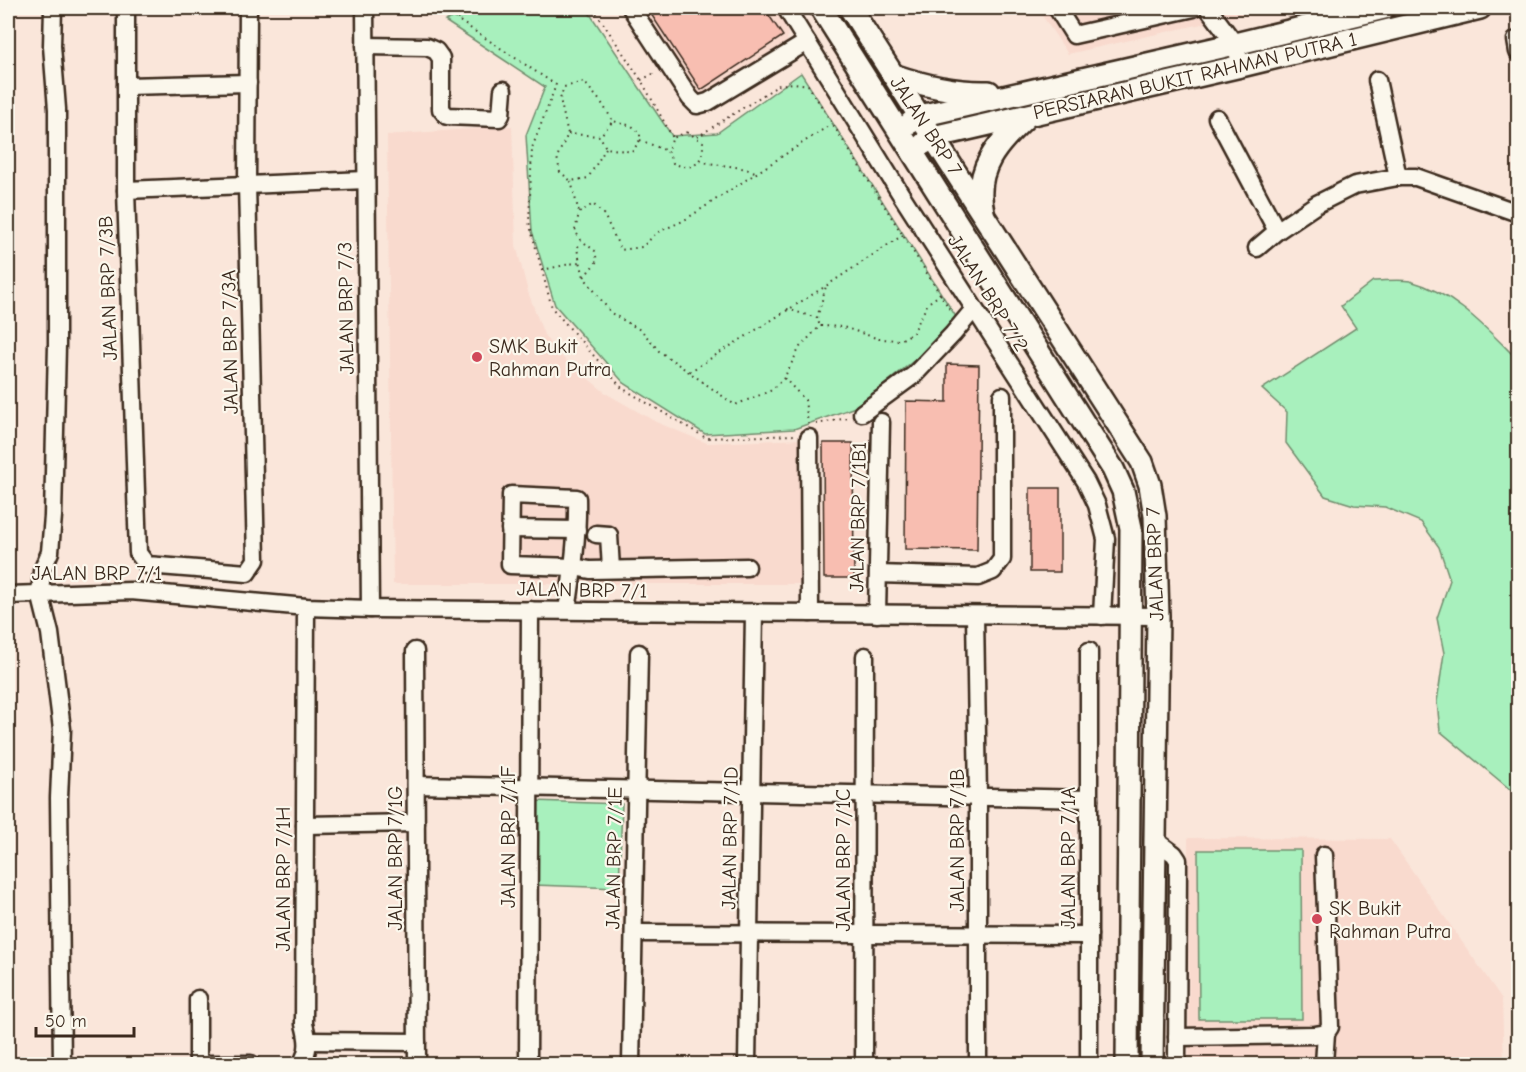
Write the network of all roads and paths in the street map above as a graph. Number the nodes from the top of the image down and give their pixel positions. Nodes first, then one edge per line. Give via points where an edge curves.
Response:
1 (53, 8) edge
2 (126, 8) edge
3 (248, 8) edge
4 (365, 8) edge
5 (440, 8) edge
6 (482, 8) edge
7 (593, 8) edge
8 (631, 8) edge
9 (786, 8) edge
10 (821, 8) edge
11 (850, 8) edge
12 (1057, 8) edge
13 (1194, 8) edge
14 (1208, 8) edge
15 (1384, 8) edge
16 (1480, 8) edge
17 (1128, 15) edge
18 (458, 19) junction
19 (807, 42) junction
20 (1235, 44) junction
21 (366, 46) junction
22 (1241, 66) junction
23 (893, 75) junction
24 (1377, 80) dead end
25 (248, 83) junction
26 (556, 85) junction
27 (126, 86) junction
28 (564, 87) junction
29 (503, 90) dead end
30 (1030, 91) junction
31 (920, 116) junction
32 (1028, 116) junction
33 (1218, 118) dead end
34 (613, 121) junction
35 (833, 123) junction
36 (900, 131) junction
37 (568, 134) junction
38 (600, 136) junction
39 (697, 137) junction
40 (673, 138) junction
41 (933, 138) junction
42 (640, 140) junction
43 (606, 148) junction
44 (668, 151) junction
45 (912, 151) junction
46 (700, 161) junction
47 (756, 173) junction
48 (1398, 177) junction
49 (366, 180) junction
50 (571, 181) junction
51 (247, 184) junction
52 (126, 190) junction
53 (579, 213) junction
54 (1518, 213) edge
55 (984, 216) junction
56 (1277, 231) junction
57 (903, 235) junction
58 (580, 240) junction
59 (1257, 248) dead end
60 (579, 262) junction
61 (542, 270) junction
62 (584, 278) junction
63 (826, 286) junction
64 (941, 294) junction
65 (787, 309) junction
66 (974, 309) junction
67 (817, 318) junction
68 (819, 326) junction
69 (960, 326) junction
70 (688, 372) junction
71 (784, 378) junction
72 (1002, 396) dead end
73 (862, 413) joint
74 (881, 422) dead end
75 (809, 438) joint
76 (510, 529) junction
77 (578, 530) junction
78 (596, 534) dead end
79 (147, 565) joint
80 (574, 567) junction
81 (747, 567) dead end
82 (611, 568) junction
83 (878, 574) junction
84 (40, 593) junction
85 (8, 594) edge
86 (306, 607) junction
87 (370, 609) junction
88 (530, 610) junction
89 (567, 610) junction
90 (754, 612) junction
91 (810, 613) junction
92 (877, 614) junction
93 (975, 615) junction
94 (1102, 616) junction
95 (1130, 616) junction
96 (1158, 616) junction
97 (415, 651) dead end
98 (1089, 651) dead end
99 (639, 652) dead end
100 (865, 656) dead end
101 (416, 785) junction
102 (529, 788) junction
103 (636, 790) junction
104 (751, 792) junction
105 (864, 795) junction
106 (978, 797) junction
107 (1089, 799) junction
108 (416, 824) junction
109 (305, 825) junction
110 (1156, 841) junction
111 (1324, 855) dead end
112 (634, 933) junction
113 (749, 933) junction
114 (864, 934) junction
115 (978, 934) junction
116 (1089, 935) junction
117 (198, 999) dead end
118 (1326, 1033) junction
119 (1176, 1037) junction
120 (308, 1041) junction
121 (417, 1042) junction
122 (198, 1064) edge
123 (62, 1065) edge
124 (251, 1065) edge
125 (301, 1065) edge
126 (417, 1065) edge
127 (528, 1065) edge
128 (631, 1065) edge
129 (747, 1065) edge
130 (864, 1065) edge
131 (978, 1065) edge
132 (1089, 1065) edge
133 (1127, 1065) edge
134 (1152, 1065) edge
135 (1177, 1065) edge
136 (1324, 1065) edge

1 - 84 street via 57,345 52,525
2 - 27 street, JALAN BRP 7/3B
3 - 25 street, JALAN BRP 7/3A
4 - 21 street, JALAN BRP 7/3
5 - 18 path
6 - 18 path
7 - 40 path via 641,80
8 - 19 street via 697,105
9 - 19 street, JALAN BRP 7/2
10 - 36 main road, JALAN BRP 7
11 - 23 main road, JALAN BRP 7
12 - 17 street via 1074,35
13 - 17 street
14 - 20 street
15 - 20 main road, PERSIARAN BUKIT RAHMAN PUTRA 1
16 - 22 main road, PERSIARAN BUKIT RAHMAN PUTRA 1
18 - 26 path
19 - 66 street, JALAN BRP 7/2
20 - 22 street
20 - 30 main road, PERSIARAN BUKIT RAHMAN PUTRA 1
21 - 29 street via 427,47 436,51 441,58 441,109 447,117 499,118
21 - 49 street, JALAN BRP 7/3
22 - 32 main road, PERSIARAN BUKIT RAHMAN PUTRA 1
23 - 30 main road via 957,91
23 - 31 main road, JALAN BRP 7
24 - 48 street
25 - 27 street
25 - 51 street, JALAN BRP 7/3A
26 - 28 path
26 - 61 path via 532,148 529,222
27 - 52 street, JALAN BRP 7/3B
28 - 34 path via 584,82
28 - 37 path via 560,99
30 - 31 main road, PERSIARAN BUKIT RAHMAN PUTRA 1
31 - 36 main road, PERSIARAN BUKIT RAHMAN PUTRA 1
31 - 41 main road, JALAN BRP 7
32 - 41 main road, PERSIARAN BUKIT RAHMAN PUTRA 1
32 - 55 main road via 992,153 981,185
33 - 56 street
34 - 38 path
34 - 42 path via 632,126 640,133
35 - 39 path via 808,85 794,83 779,85
35 - 47 path
35 - 57 path
36 - 45 main road, JALAN BRP 7
37 - 38 path
37 - 50 path via 557,157 560,172
38 - 43 path
39 - 40 path via 687,132
39 - 46 path via 704,142
40 - 44 path
41 - 45 main road, PERSIARAN BUKIT RAHMAN PUTRA 1
41 - 55 main road, JALAN BRP 7
42 - 43 path via 632,152
42 - 44 path
43 - 50 path via 588,178
44 - 46 path via 673,163 684,168
45 - 95 main road, JALAN BRP 7 via 1113,469 1123,491 1131,528
46 - 47 path
47 - 53 path via 683,221 658,232 642,247 621,250 604,215 593,204
48 - 54 street via 1416,177
48 - 56 street via 1355,185
49 - 51 street
49 - 87 street, JALAN BRP 7/3
50 - 53 path
51 - 52 street
51 - 79 street, JALAN BRP 7/3A via 256,560 247,573
52 - 79 street, JALAN BRP 7/3B via 138,554
53 - 58 path via 574,231
55 - 96 main road, JALAN BRP 7 via 1142,462 1155,516
56 - 59 street
57 - 63 path
57 - 64 path
58 - 60 path
58 - 62 path via 595,251 597,261
60 - 61 path
60 - 62 path
61 - 75 path via 552,308 622,388 706,438 808,434
62 - 70 path via 611,313 642,331 659,351
63 - 65 path
63 - 67 path
64 - 68 path via 928,303 913,333 900,340 879,339 843,327
64 - 69 path
65 - 67 path
65 - 70 path
66 - 69 street
66 - 94 street, JALAN BRP 7/2 via 1086,482 1096,505 1106,539
67 - 68 path
68 - 71 path via 800,347
69 - 73 street via 914,375
70 - 71 path via 735,405 770,391
71 - 73 path via 805,400 808,430 817,424
72 - 83 street via 1002,559 993,571 978,578
74 - 83 street, JALAN BRP 7/1B1
75 - 91 street
76 - 77 street
76 - 77 street via 511,495 577,498
76 - 80 street via 510,565
77 - 80 street
78 - 82 street via 609,535
80 - 82 street
80 - 89 street
81 - 82 street
83 - 92 street, JALAN BRP 7/1B1
84 - 85 street, JALAN BRP 7/1
84 - 86 street, JALAN BRP 7/1 via 131,591
84 - 123 street via 50,633 62,729
86 - 87 street, JALAN BRP 7/1
86 - 109 street, JALAN BRP 7/1H
87 - 88 street, JALAN BRP 7/1
88 - 89 street, JALAN BRP 7/1
88 - 102 street, JALAN BRP 7/1F
89 - 90 street, JALAN BRP 7/1
90 - 91 street, JALAN BRP 7/1
90 - 104 street, JALAN BRP 7/1D
91 - 92 street, JALAN BRP 7/1
92 - 93 street, JALAN BRP 7/1
93 - 94 street, JALAN BRP 7/1
93 - 106 street, JALAN BRP 7/1B
94 - 95 street, JALAN BRP 7/1
95 - 96 street, JALAN BRP 7/1
95 - 133 main road, JALAN BRP 7
96 - 110 main road, JALAN BRP 7
97 - 101 street, JALAN BRP 7/1G
98 - 107 street, JALAN BRP 7/1A
99 - 103 street, JALAN BRP 7/1E
100 - 105 street, JALAN BRP 7/1C
101 - 102 street
101 - 108 street, JALAN BRP 7/1G
102 - 103 street
102 - 127 street, JALAN BRP 7/1F
103 - 104 street
103 - 112 street, JALAN BRP 7/1E
104 - 105 street
104 - 113 street, JALAN BRP 7/1D
105 - 106 street
105 - 114 street, JALAN BRP 7/1C
106 - 107 street
106 - 115 street, JALAN BRP 7/1B
107 - 116 street, JALAN BRP 7/1A
108 - 109 street
108 - 121 street, JALAN BRP 7/1G
109 - 120 street, JALAN BRP 7/1H via 304,1024
110 - 119 street via 1178,860
110 - 134 main road, JALAN BRP 7
111 - 118 street via 1330,1027
112 - 113 street
112 - 128 street, JALAN BRP 7/1E
113 - 114 street
113 - 129 street, JALAN BRP 7/1D
114 - 115 street
114 - 130 street, JALAN BRP 7/1C
115 - 116 street
115 - 131 street, JALAN BRP 7/1B
116 - 132 street, JALAN BRP 7/1A
117 - 122 street
118 - 119 street
118 - 136 street
119 - 135 street
120 - 121 street
120 - 125 street via 307,1056
121 - 126 street, JALAN BRP 7/1G
122 - 124 street

